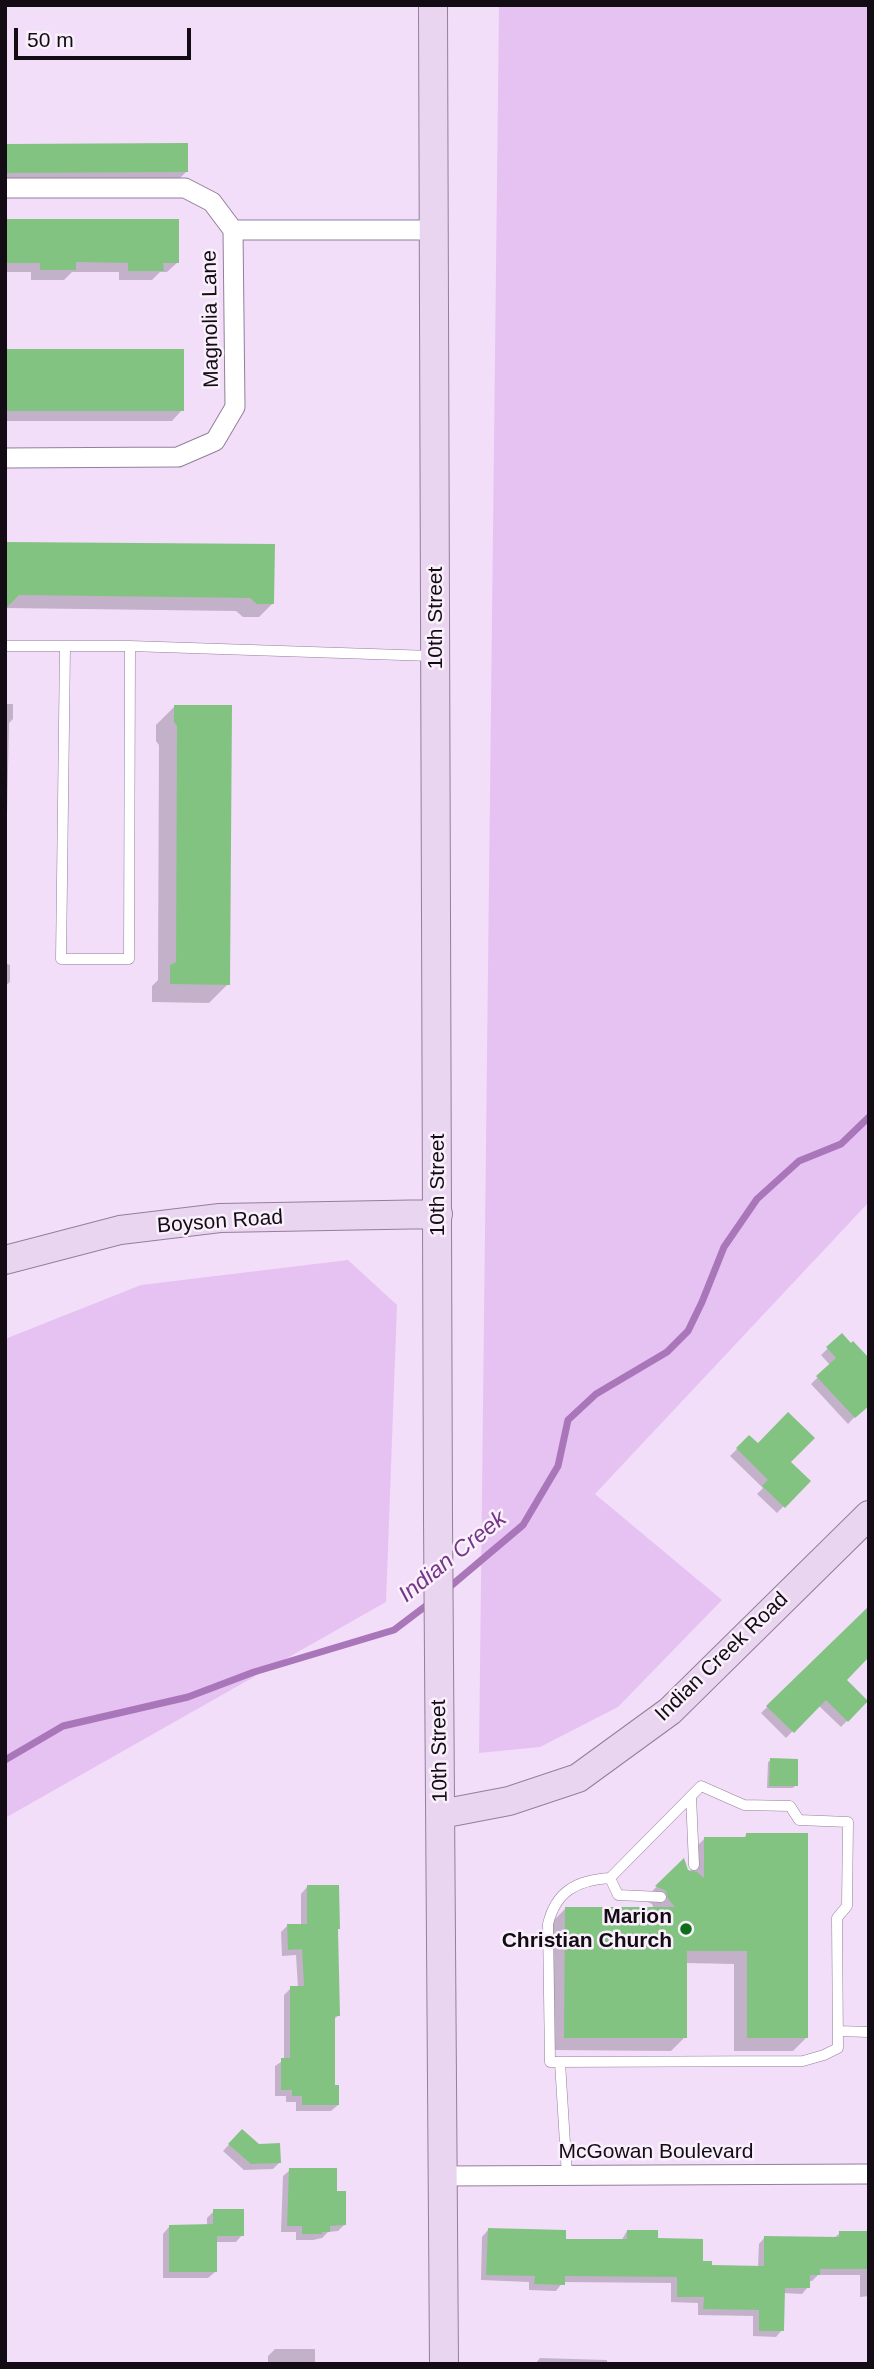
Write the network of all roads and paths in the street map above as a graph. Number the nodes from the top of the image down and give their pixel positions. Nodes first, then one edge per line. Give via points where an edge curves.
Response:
1 (433, 5) edge
2 (5, 188) edge
3 (233, 230) junction
4 (435, 230) junction
5 (5, 458) edge
6 (5, 646) edge
7 (130, 646) junction
8 (65, 647) junction
9 (436, 656) junction
10 (438, 1214) junction
11 (5, 1260) edge
12 (869, 1515) edge
13 (691, 1796) junction
14 (441, 1814) junction
15 (694, 1865) dead end
16 (610, 1878) junction
17 (661, 1896) dead end
18 (838, 2031) junction
19 (869, 2032) edge
20 (560, 2062) junction
21 (869, 2174) edge
22 (444, 2176) junction
23 (568, 2176) junction
24 (444, 2364) edge

1 - 4 street, 10th Street
2 - 3 street, Magnolia Lane via 186,188 212,202
3 - 4 street, Magnolia Lane
3 - 5 street, Magnolia Lane via 235,407 215,441 178,457
4 - 9 street, 10th Street
6 - 8 lane
7 - 8 lane
7 - 8 lane via 129,959 61,958
7 - 9 lane
9 - 10 street, 10th Street
10 - 11 street, Boyson Road via 220,1218 120,1230
10 - 14 street, 10th Street
12 - 14 street, Indian Creek Road via 670,1711 578,1778 509,1801
13 - 15 lane
13 - 16 lane
13 - 18 lane via 701,1786 744,1805 790,1806 799,1820 848,1822 847,1906 837,1918
14 - 22 street, 10th Street
16 - 17 lane via 618,1895
16 - 20 lane via 574,1885 552,1910 548,1924 550,2062
18 - 19 lane
18 - 20 lane via 838,2048 803,2060
20 - 23 lane
21 - 23 street, McGowan Boulevard
22 - 23 street, McGowan Boulevard
22 - 24 street, 10th Street

